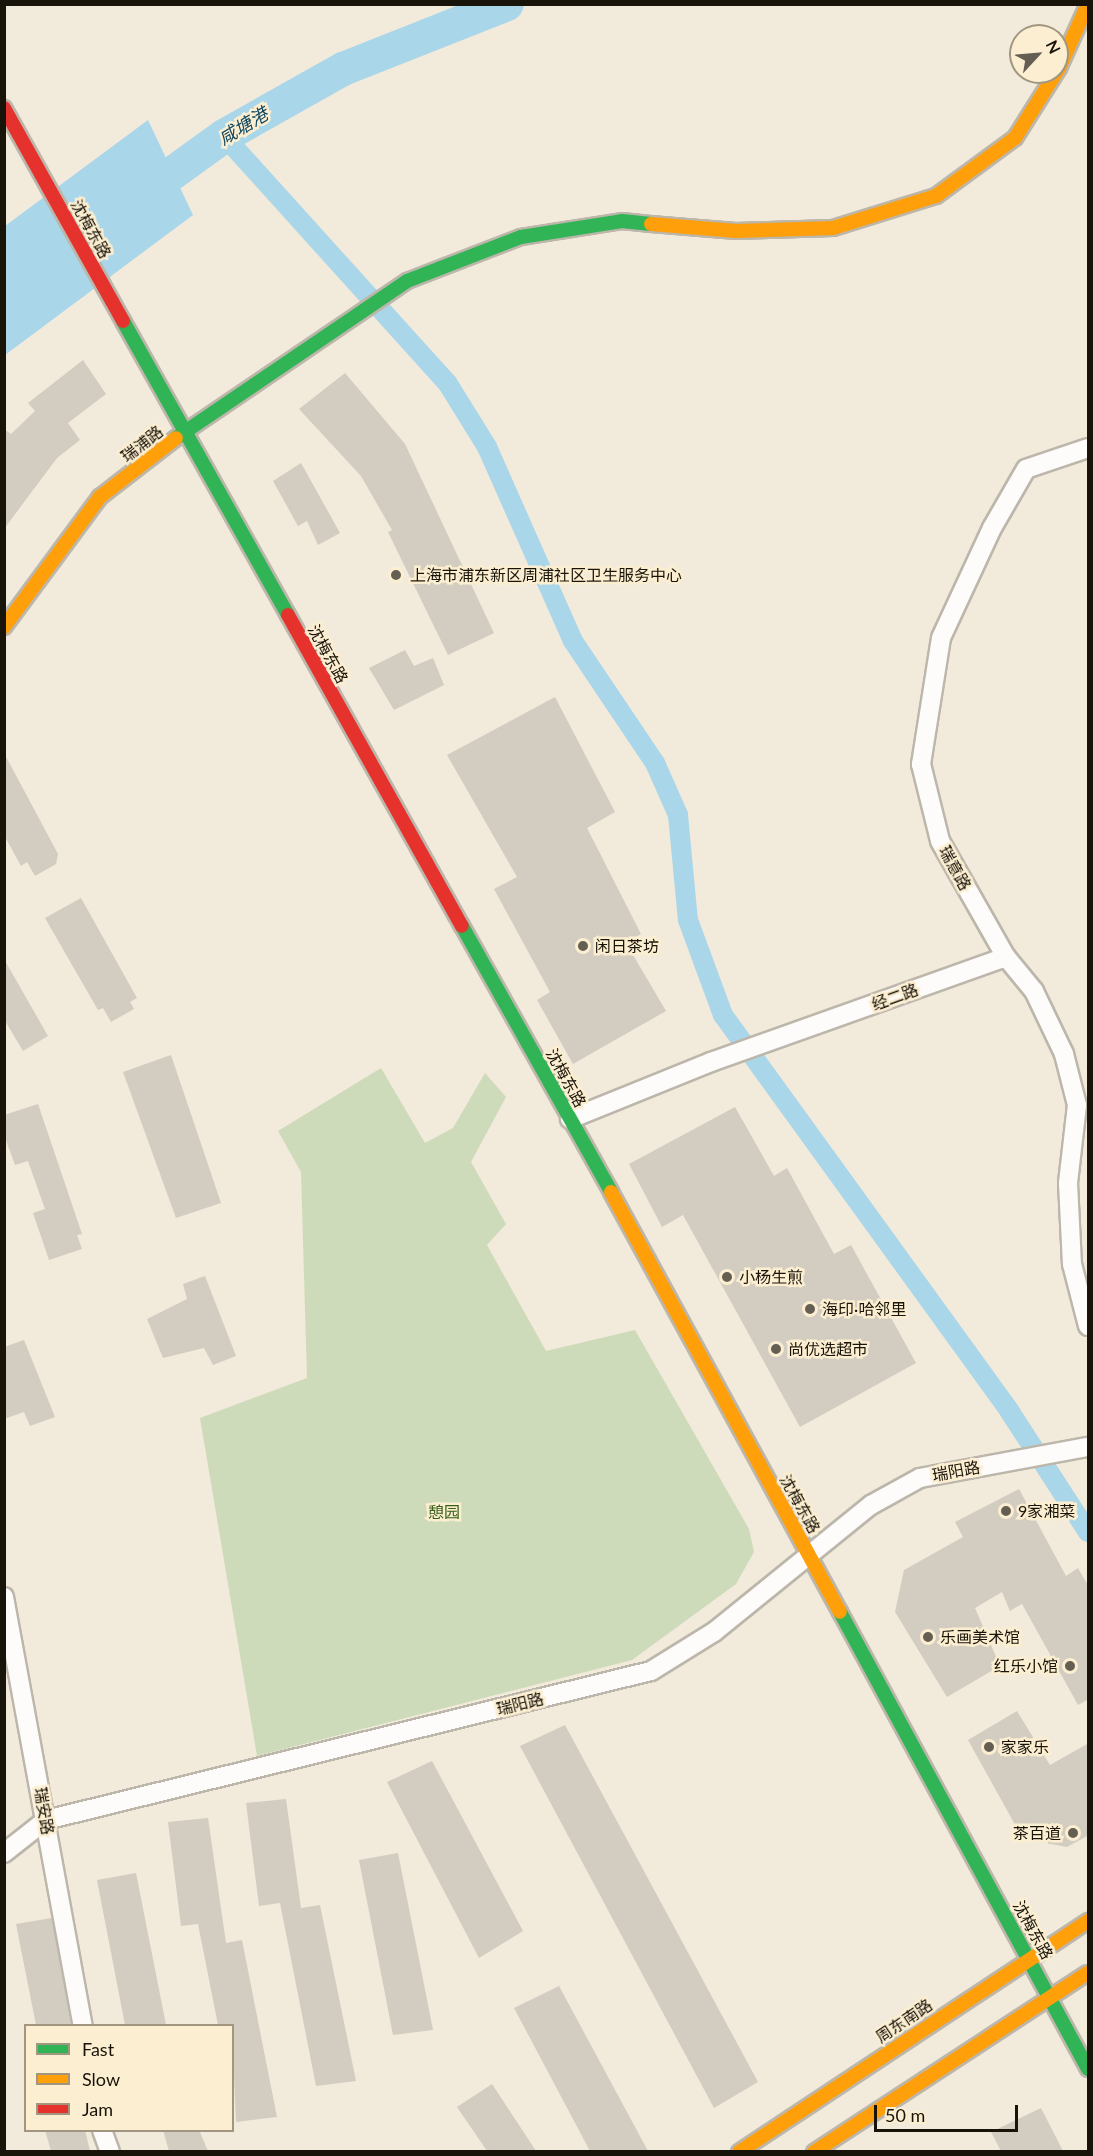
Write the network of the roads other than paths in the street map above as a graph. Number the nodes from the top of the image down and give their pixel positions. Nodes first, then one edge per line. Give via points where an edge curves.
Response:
1 (1088, 4) edge
2 (4, 108) edge
3 (185, 431) junction
4 (1089, 448) edge
5 (4, 627) edge
6 (1006, 957) junction
7 (570, 1119) junction
8 (1089, 1326) edge
9 (1089, 1447) edge
10 (808, 1554) junction
11 (4, 1597) edge
12 (46, 1820) junction
13 (4, 1853) edge
14 (1089, 1921) edge
15 (1029, 1957) junction
16 (1089, 1973) edge
17 (1052, 1997) junction
18 (83, 2024) edge
19 (1089, 2069) edge
20 (103, 2132) edge
21 (110, 2151) edge
22 (739, 2151) edge
23 (814, 2151) edge

1 - 3 street, 瑞浦路 via 1059,68 1015,138 936,196 833,228 736,231 622,221 532,235 407,281
2 - 3 street, 沈梅东路
3 - 5 street, 瑞浦路 via 100,497
3 - 7 street, 沈梅东路
4 - 6 street, 瑞意路 via 1026,469 941,638 921,764 940,841
6 - 7 street, 经二路 via 711,1062
6 - 8 street, 瑞意路 via 1052,1023 1077,1106 1068,1183 1072,1264
7 - 10 street, 沈梅东路
9 - 10 street, 瑞阳路 via 920,1478 871,1505
10 - 12 street, 瑞阳路 via 714,1632 651,1671
10 - 15 street, 沈梅东路
11 - 12 street, 瑞安路
12 - 13 street, 瑞阳路
12 - 18 street, 瑞安路
14 - 15 street, 周东南路
15 - 17 street, 沈梅东路
15 - 22 street, 周东南路
16 - 17 street
17 - 19 street, 沈梅东路
17 - 23 street
20 - 21 street

